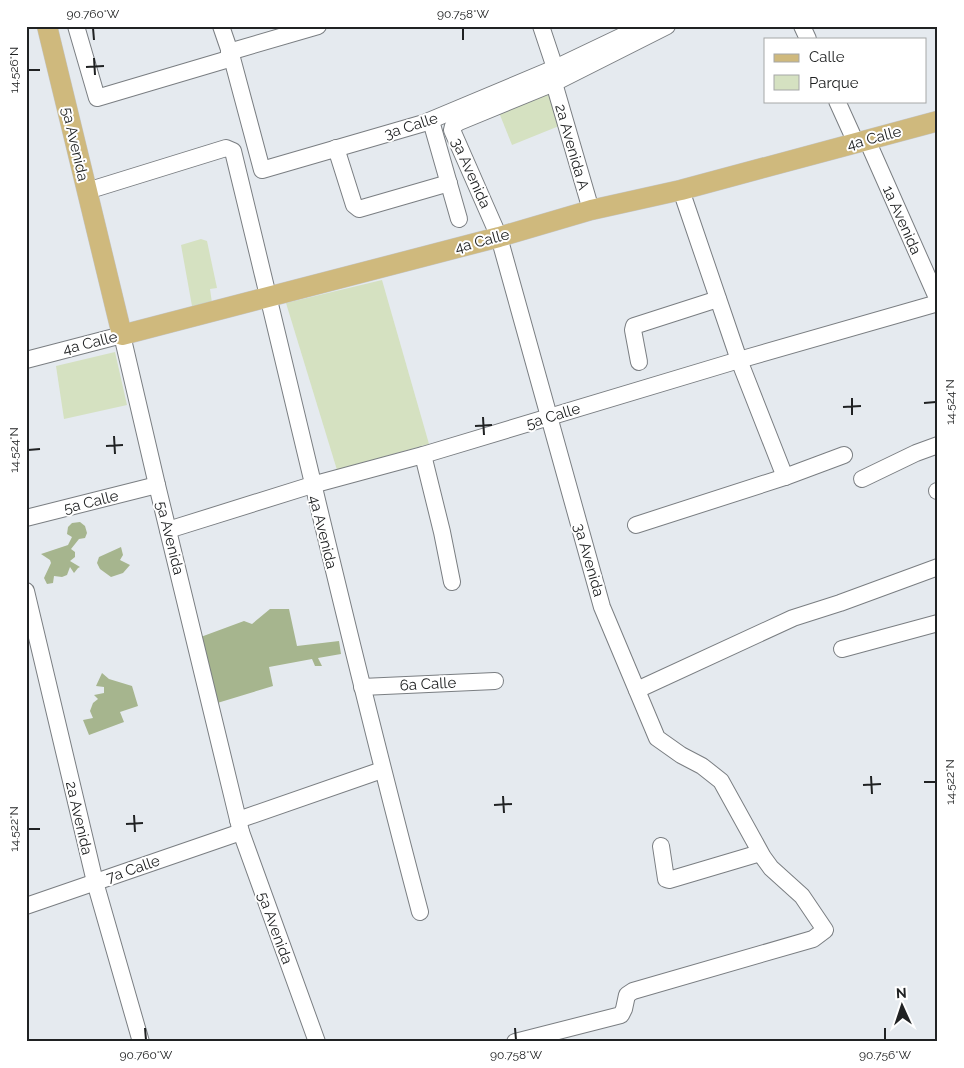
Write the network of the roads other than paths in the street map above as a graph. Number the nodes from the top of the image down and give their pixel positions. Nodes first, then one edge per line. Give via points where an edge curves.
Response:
1 (47, 26) edge
2 (76, 26) edge
3 (221, 26) edge
4 (318, 26) edge
5 (540, 26) edge
6 (643, 26) edge
7 (667, 26) edge
8 (802, 26) edge
9 (808, 38) edge
10 (230, 55) junction
11 (554, 76) junction
12 (838, 102) edge
13 (431, 121) junction
14 (938, 121) edge
15 (453, 126) joint
16 (862, 142) junction
17 (336, 148) junction
18 (449, 183) junction
19 (681, 190) junction
20 (87, 191) junction
21 (590, 210) junction
22 (459, 219) dead end
23 (499, 237) junction
24 (268, 297) junction
25 (718, 299) junction
26 (938, 302) edge
27 (122, 335) junction
28 (26, 360) edge
29 (739, 360) junction
30 (639, 362) dead end
31 (548, 418) junction
32 (938, 445) edge
33 (423, 455) junction
34 (844, 455) dead end
35 (784, 477) junction
36 (862, 479) dead end
37 (157, 485) junction
38 (312, 485) junction
39 (26, 518) edge
40 (636, 525) dead end
41 (168, 530) junction
42 (938, 567) edge
43 (452, 582) dead end
44 (26, 591) edge
45 (938, 623) edge
46 (842, 650) dead end
47 (495, 681) dead end
48 (362, 687) junction
49 (637, 690) junction
50 (382, 770) junction
51 (239, 826) junction
52 (661, 846) dead end
53 (760, 853) junction
54 (95, 882) junction
55 (26, 906) edge
56 (420, 912) dead end
57 (141, 1042) edge
58 (316, 1042) edge
59 (515, 1042) edge

1 - 20 main road, 5a Avenida
2 - 10 street via 97,98
3 - 10 street
4 - 10 street
5 - 11 street, 2a Avenida A
6 - 11 street
7 - 11 street, 3a Calle
8 - 9 street
10 - 17 street, 3a Calle via 262,170
11 - 13 street, 3a Calle
11 - 15 street, 3a Calle
11 - 21 street, 2a Avenida A
12 - 16 street, 1a Avenida
13 - 17 street, 3a Calle
13 - 18 street
14 - 16 main road, 4a Calle
15 - 23 street, 3a Avenida
16 - 19 main road, 4a Calle
16 - 26 street, 1a Avenida
17 - 18 street via 354,204 359,209
18 - 22 street
19 - 21 main road, 4a Calle
19 - 25 street
20 - 24 street, 4a Avenida via 226,148 233,151
20 - 27 main road, 5a Avenida
21 - 23 main road, 4a Calle
23 - 24 main road, 4a Calle
23 - 31 street, 3a Avenida
24 - 27 main road, 4a Calle
24 - 38 street, 4a Avenida
25 - 29 street
25 - 30 street via 634,326
26 - 29 street, 5a Calle
27 - 28 street, 4a Calle
27 - 37 street, 5a Avenida
29 - 31 street, 5a Calle
29 - 35 street
31 - 33 street, 5a Calle
31 - 49 street, 3a Avenida via 602,607
32 - 36 street
33 - 38 street, 5a Calle
33 - 43 street
34 - 35 street
35 - 40 street
37 - 39 street, 5a Calle
37 - 41 street, 5a Avenida
38 - 41 street, 5a Calle
38 - 48 street, 4a Avenida
41 - 51 street, 5a Avenida
42 - 49 street via 793,618
44 - 54 street, 2a Avenida
45 - 46 street
47 - 48 street, 6a Calle
48 - 50 street, 4a Avenida
49 - 53 street, 3a Avenida via 657,738 721,781
50 - 51 street, 7a Calle
50 - 56 street, 4a Avenida
51 - 54 street, 7a Calle
51 - 58 street, 5a Avenida
52 - 53 street via 666,879 669,880
53 - 59 street, 3a Avenida via 771,868 802,896 824,930 822,933 813,939 633,991 627,995 621,1015
54 - 55 street, 7a Calle
54 - 57 street, 2a Avenida

